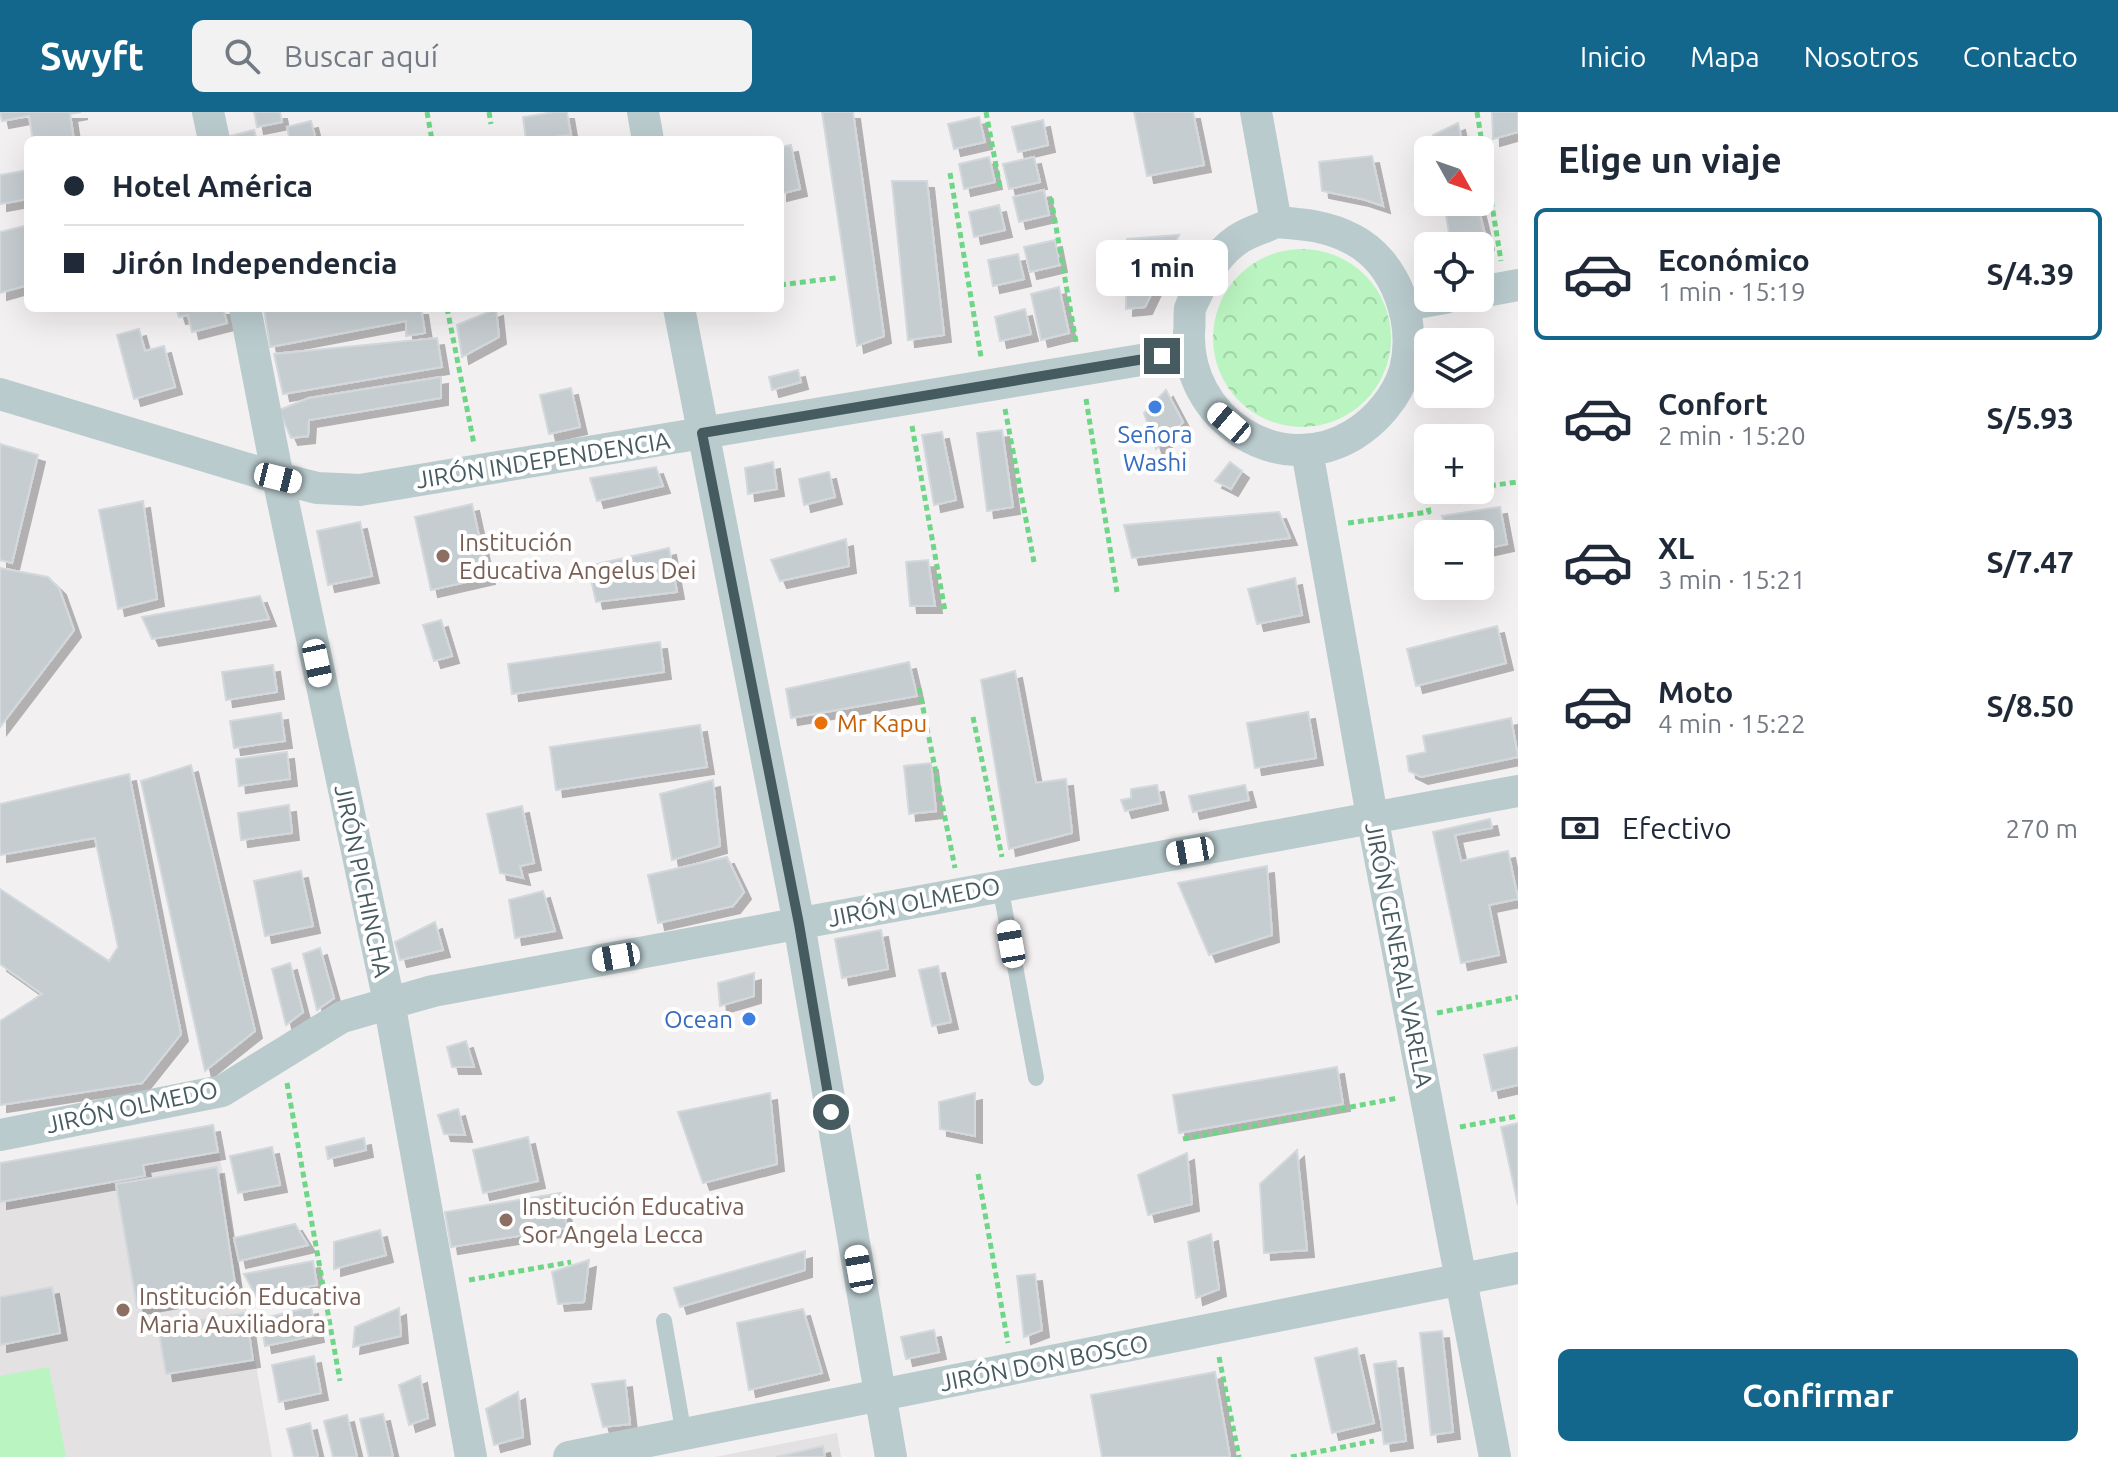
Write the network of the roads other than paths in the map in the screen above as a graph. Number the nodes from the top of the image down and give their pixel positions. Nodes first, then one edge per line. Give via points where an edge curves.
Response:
1 (208, 112) edge
2 (643, 112) edge
3 (1256, 112) edge
4 (213, 136) edge
5 (647, 136) edge
6 (1276, 222) junction
7 (1414, 303) edge
8 (1405, 305) junction
9 (246, 312) edge
10 (680, 312) edge
11 (1189, 352) junction
12 (0, 394) edge
13 (702, 433) junction
14 (1307, 451) junction
15 (278, 478) junction
16 (1518, 791) edge
17 (1372, 816) junction
18 (1004, 885) junction
19 (799, 924) junction
20 (389, 1002) junction
21 (1036, 1078) dead end
22 (0, 1135) edge
23 (1518, 1268) edge
24 (1461, 1280) junction
25 (664, 1321) dead end
26 (881, 1395) junction
27 (684, 1435) junction
28 (603, 1454) edge
29 (471, 1457) edge
30 (569, 1457) edge
31 (891, 1457) edge
32 (1495, 1457) edge

1 - 4 street
2 - 5 street
3 - 6 street
6 - 8 street via 1315,225 1355,240 1386,268
6 - 11 street via 1237,240 1208,270 1190,309
7 - 8 street
8 - 14 street via 1408,349 1390,401 1368,426 1339,443
9 - 15 street, JIRÓN PICHINCHA
10 - 13 street
11 - 13 street, JIRÓN INDEPENDENCIA
11 - 14 street via 1198,384 1217,412 1242,434 1273,447
12 - 15 street, JIRÓN INDEPENDENCIA
13 - 15 street, JIRÓN INDEPENDENCIA via 360,490 317,488
13 - 19 street
14 - 17 street, JIRÓN GENERAL VARELA
15 - 20 street, JIRÓN PICHINCHA
16 - 17 street, JIRÓN OLMEDO
17 - 18 street, JIRÓN OLMEDO
17 - 24 street, JIRÓN GENERAL VARELA
18 - 19 street, JIRÓN OLMEDO
18 - 21 lane
19 - 20 street, JIRÓN OLMEDO
19 - 26 street
20 - 22 street, JIRÓN OLMEDO via 342,1017 222,1091
20 - 29 street, JIRÓN PICHINCHA
23 - 24 street, JIRÓN DON BOSCO
24 - 26 street, JIRÓN DON BOSCO
24 - 32 street, JIRÓN GENERAL VARELA
25 - 27 lane
26 - 27 street, JIRÓN DON BOSCO
26 - 31 street
27 - 28 street, JIRÓN DON BOSCO
28 - 30 street, JIRÓN DON BOSCO

